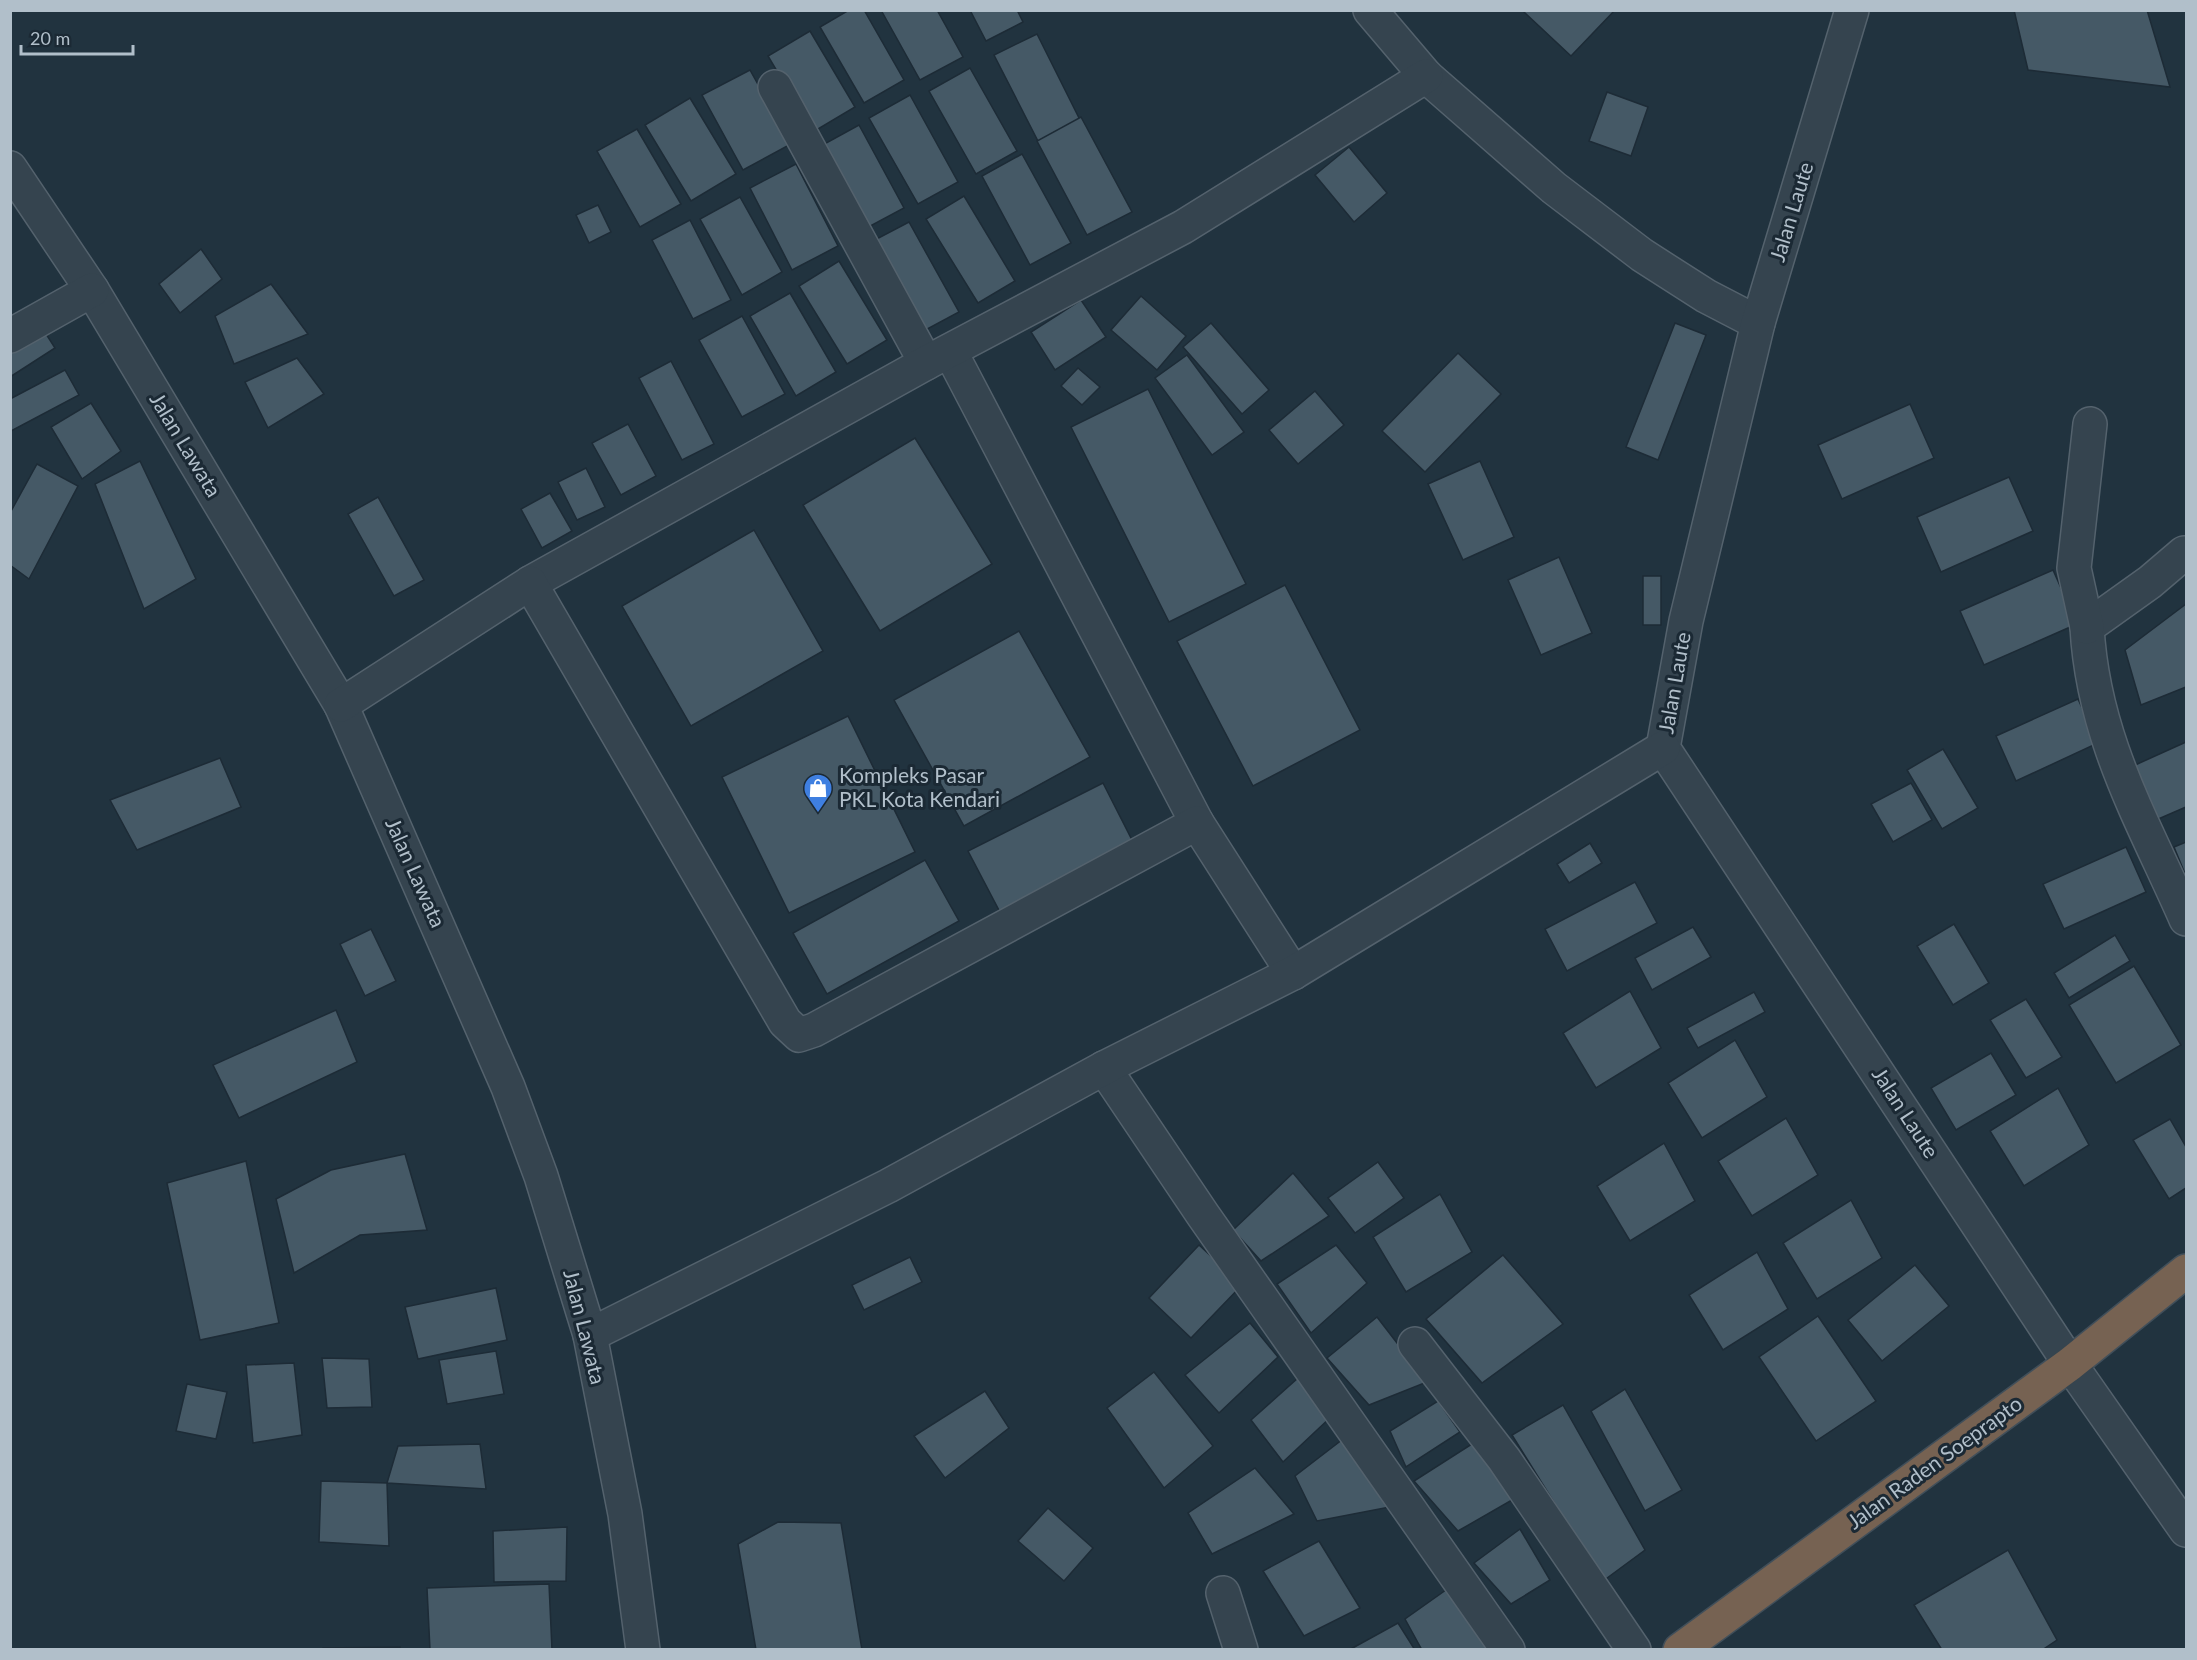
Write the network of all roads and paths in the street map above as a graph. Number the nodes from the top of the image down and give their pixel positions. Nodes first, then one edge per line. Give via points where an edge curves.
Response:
1 (1370, 10) edge
2 (1852, 10) edge
3 (1426, 76) junction
4 (775, 87) dead end
5 (10, 168) edge
6 (92, 290) junction
7 (1758, 323) junction
8 (10, 336) edge
9 (938, 357) junction
10 (2090, 423) dead end
11 (2184, 553) dead end
12 (530, 584) junction
13 (2087, 627) junction
14 (341, 705) junction
15 (1663, 748) junction
16 (1197, 823) junction
17 (2187, 919) edge
18 (1293, 973) junction
19 (1104, 1068) junction
20 (2187, 1271) edge
21 (590, 1335) junction
22 (1415, 1344) dead end
23 (2070, 1364) junction
24 (2187, 1530) edge
25 (1223, 1593) dead end
26 (643, 1650) edge
27 (1242, 1650) edge
28 (1508, 1650) edge
29 (1634, 1650) edge
30 (1680, 1650) edge

1 - 3 street
2 - 7 street, Jalan Laute
3 - 7 street via 1554,188 1642,255 1706,296
3 - 9 street via 1183,227
4 - 9 street
5 - 6 street, Jalan Lawata
6 - 8 street
6 - 14 street, Jalan Lawata
7 - 15 street, Jalan Laute via 1686,621
9 - 12 street
9 - 16 street
10 - 13 street via 2074,568
11 - 13 street
12 - 14 street
12 - 16 street via 785,1022 799,1035
13 - 17 street via 2090,669 2102,724 2124,786
14 - 21 street, Jalan Lawata via 508,1087 541,1176
15 - 18 street
15 - 23 street, Jalan Laute
16 - 18 street
18 - 19 street
19 - 21 street via 888,1186
19 - 28 street
20 - 23 highway, Jalan Raden Soeprapto
21 - 26 street, Jalan Lawata via 625,1514
22 - 29 street via 1504,1459
23 - 24 street, Jalan Laute
23 - 30 highway, Jalan Raden Soeprapto
25 - 27 street

